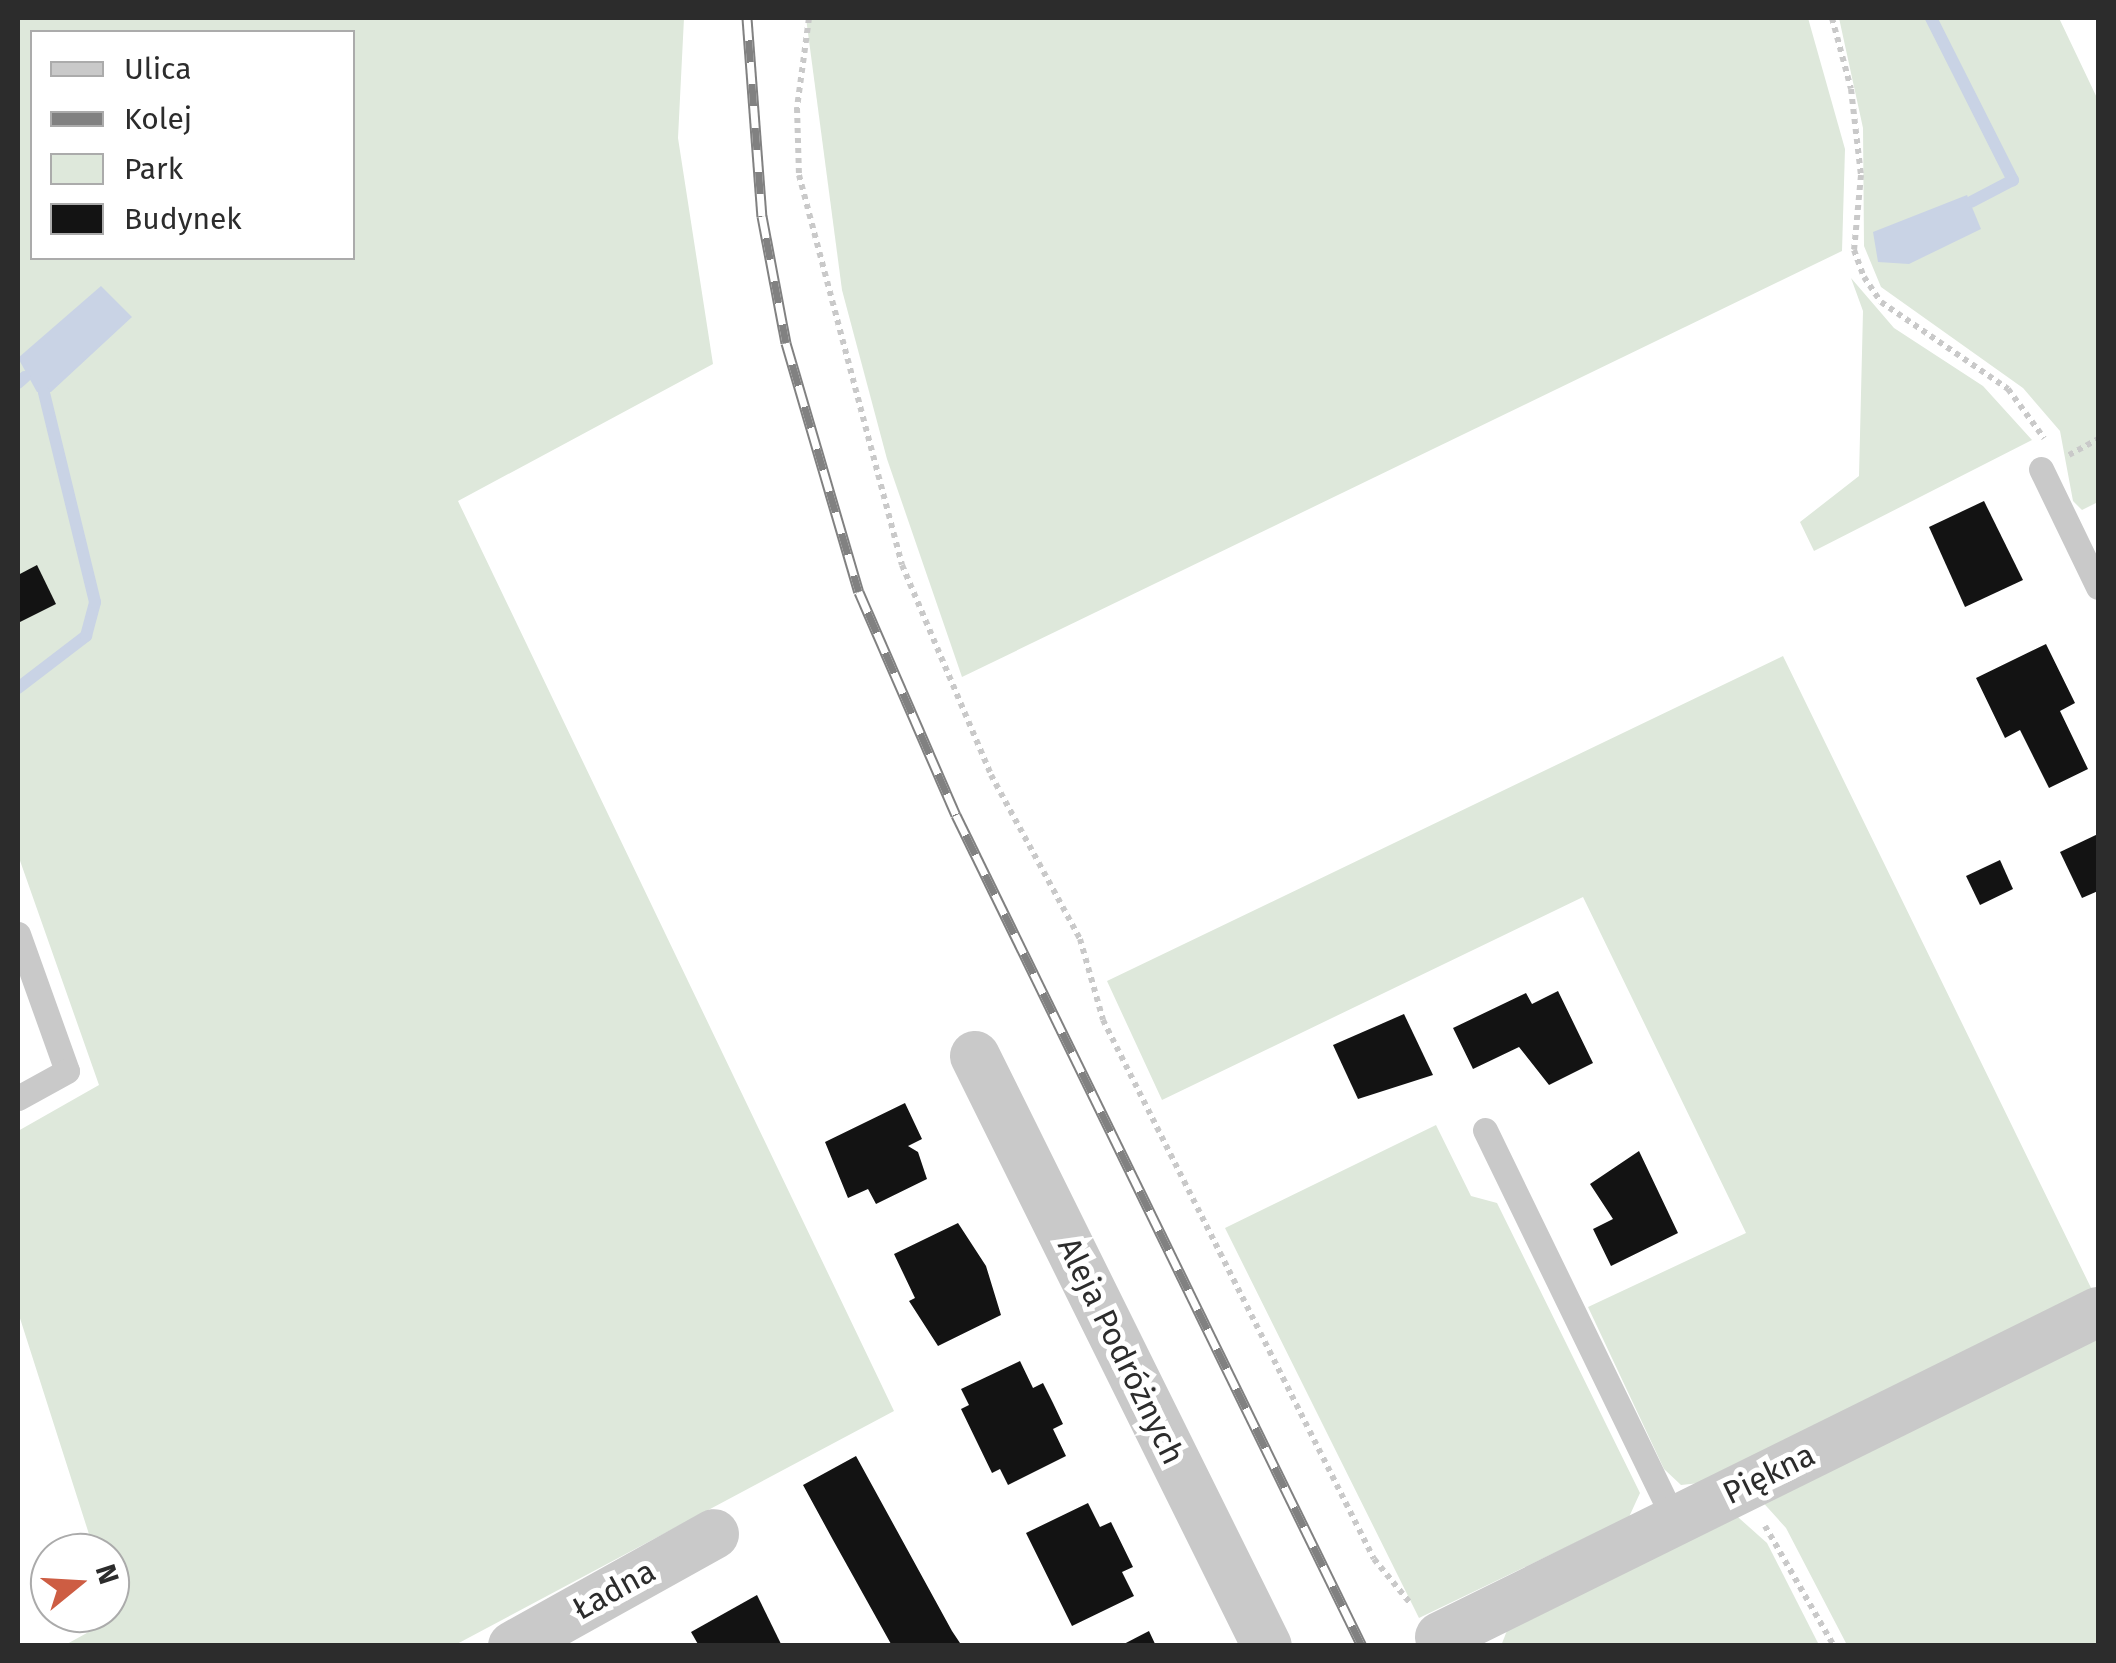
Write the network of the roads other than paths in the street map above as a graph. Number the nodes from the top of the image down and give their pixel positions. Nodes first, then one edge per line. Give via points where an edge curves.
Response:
1 (2041, 469) road end
2 (2098, 587) edge
3 (18, 934) edge
4 (976, 1056) dead end
5 (18, 1098) edge
6 (1486, 1130) dead end
7 (2098, 1312) edge
8 (1674, 1520) junction
9 (714, 1534) dead end
10 (1440, 1637) road end
11 (513, 1646) edge
12 (1267, 1646) edge

1 - 2 lane
3 - 5 lane via 67,1071
4 - 12 street, Aleja Podróżnych
6 - 8 lane
7 - 8 street, Piękna
8 - 10 street, Piękna
9 - 11 street, Ładna

